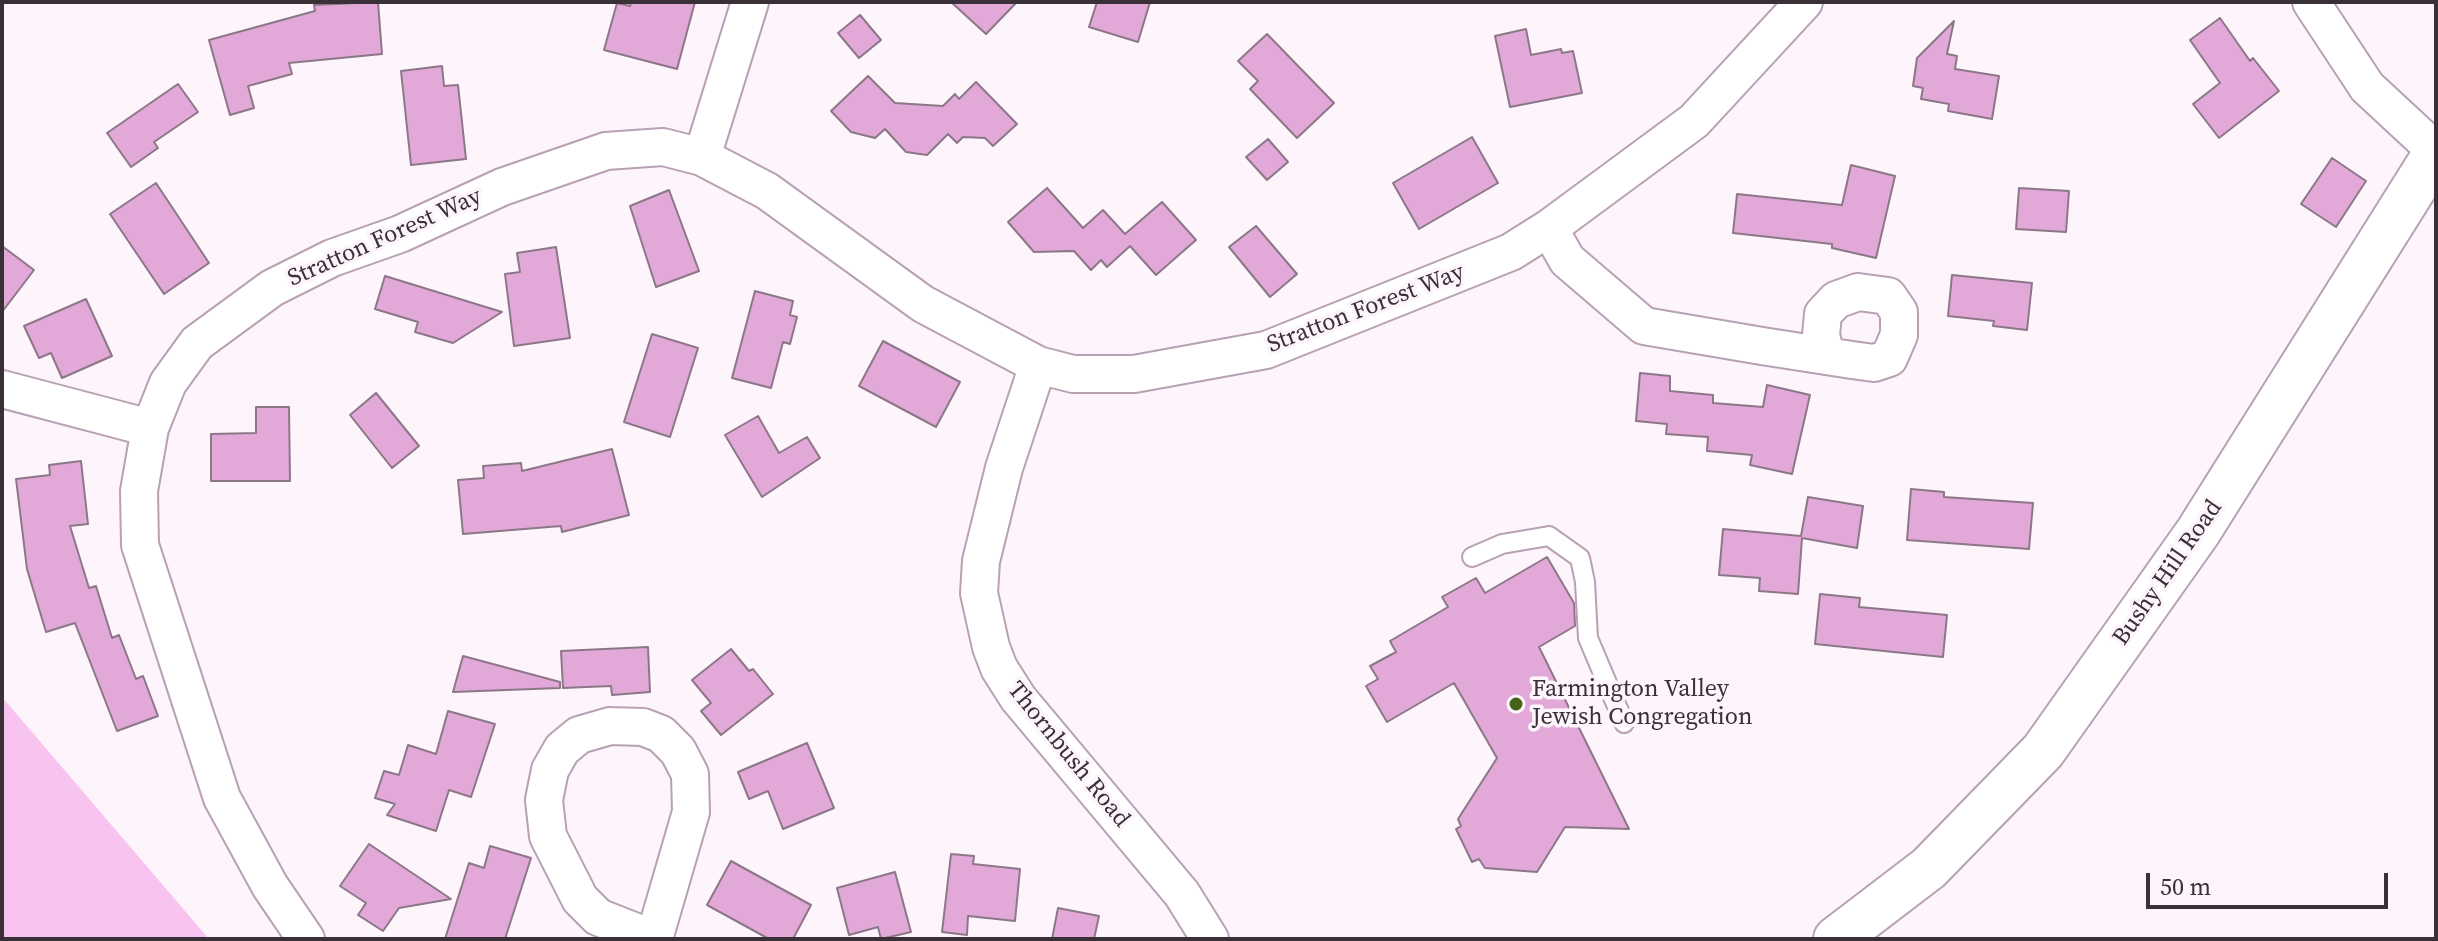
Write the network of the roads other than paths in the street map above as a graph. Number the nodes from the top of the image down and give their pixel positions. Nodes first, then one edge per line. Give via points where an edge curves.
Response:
1 (750, 2) edge
2 (1804, 2) edge
3 (2311, 2) edge
4 (2436, 152) edge
5 (702, 157) junction
6 (1549, 228) junction
7 (1826, 356) dead end
8 (1038, 365) junction
9 (2, 389) edge
10 (150, 428) junction
11 (1472, 557) dead end
12 (1624, 723) dead end
13 (306, 939) edge
14 (654, 939) edge
15 (1210, 939) edge
16 (1836, 939) edge

1 - 5 street
2 - 6 street, Stratton Forest Way via 1694,121
3 - 4 street via 2367,87
4 - 16 main road, Bushy Hill Road via 2198,532 2043,751 1929,868
5 - 8 street, Stratton Forest Way via 767,191 923,304
5 - 10 street, Stratton Forest Way via 663,147 606,151 502,187 400,234 332,258 272,288 197,343 168,383
6 - 7 street via 1567,260 1644,326
6 - 8 street, Stratton Forest Way via 1511,252 1266,350 1134,374 1073,374
8 - 15 street, Thornbush Road via 981,561 979,593 991,647 1018,698 1182,894
9 - 10 street
10 - 13 street, Stratton Forest Way via 139,491 140,545 222,798
11 - 12 lane via 1502,544 1549,536 1580,558 1588,638
14 - 14 street via 598,917 580,899 548,836 544,800 550,770 562,749 579,735 610,726 643,727 661,734 690,774 691,812

